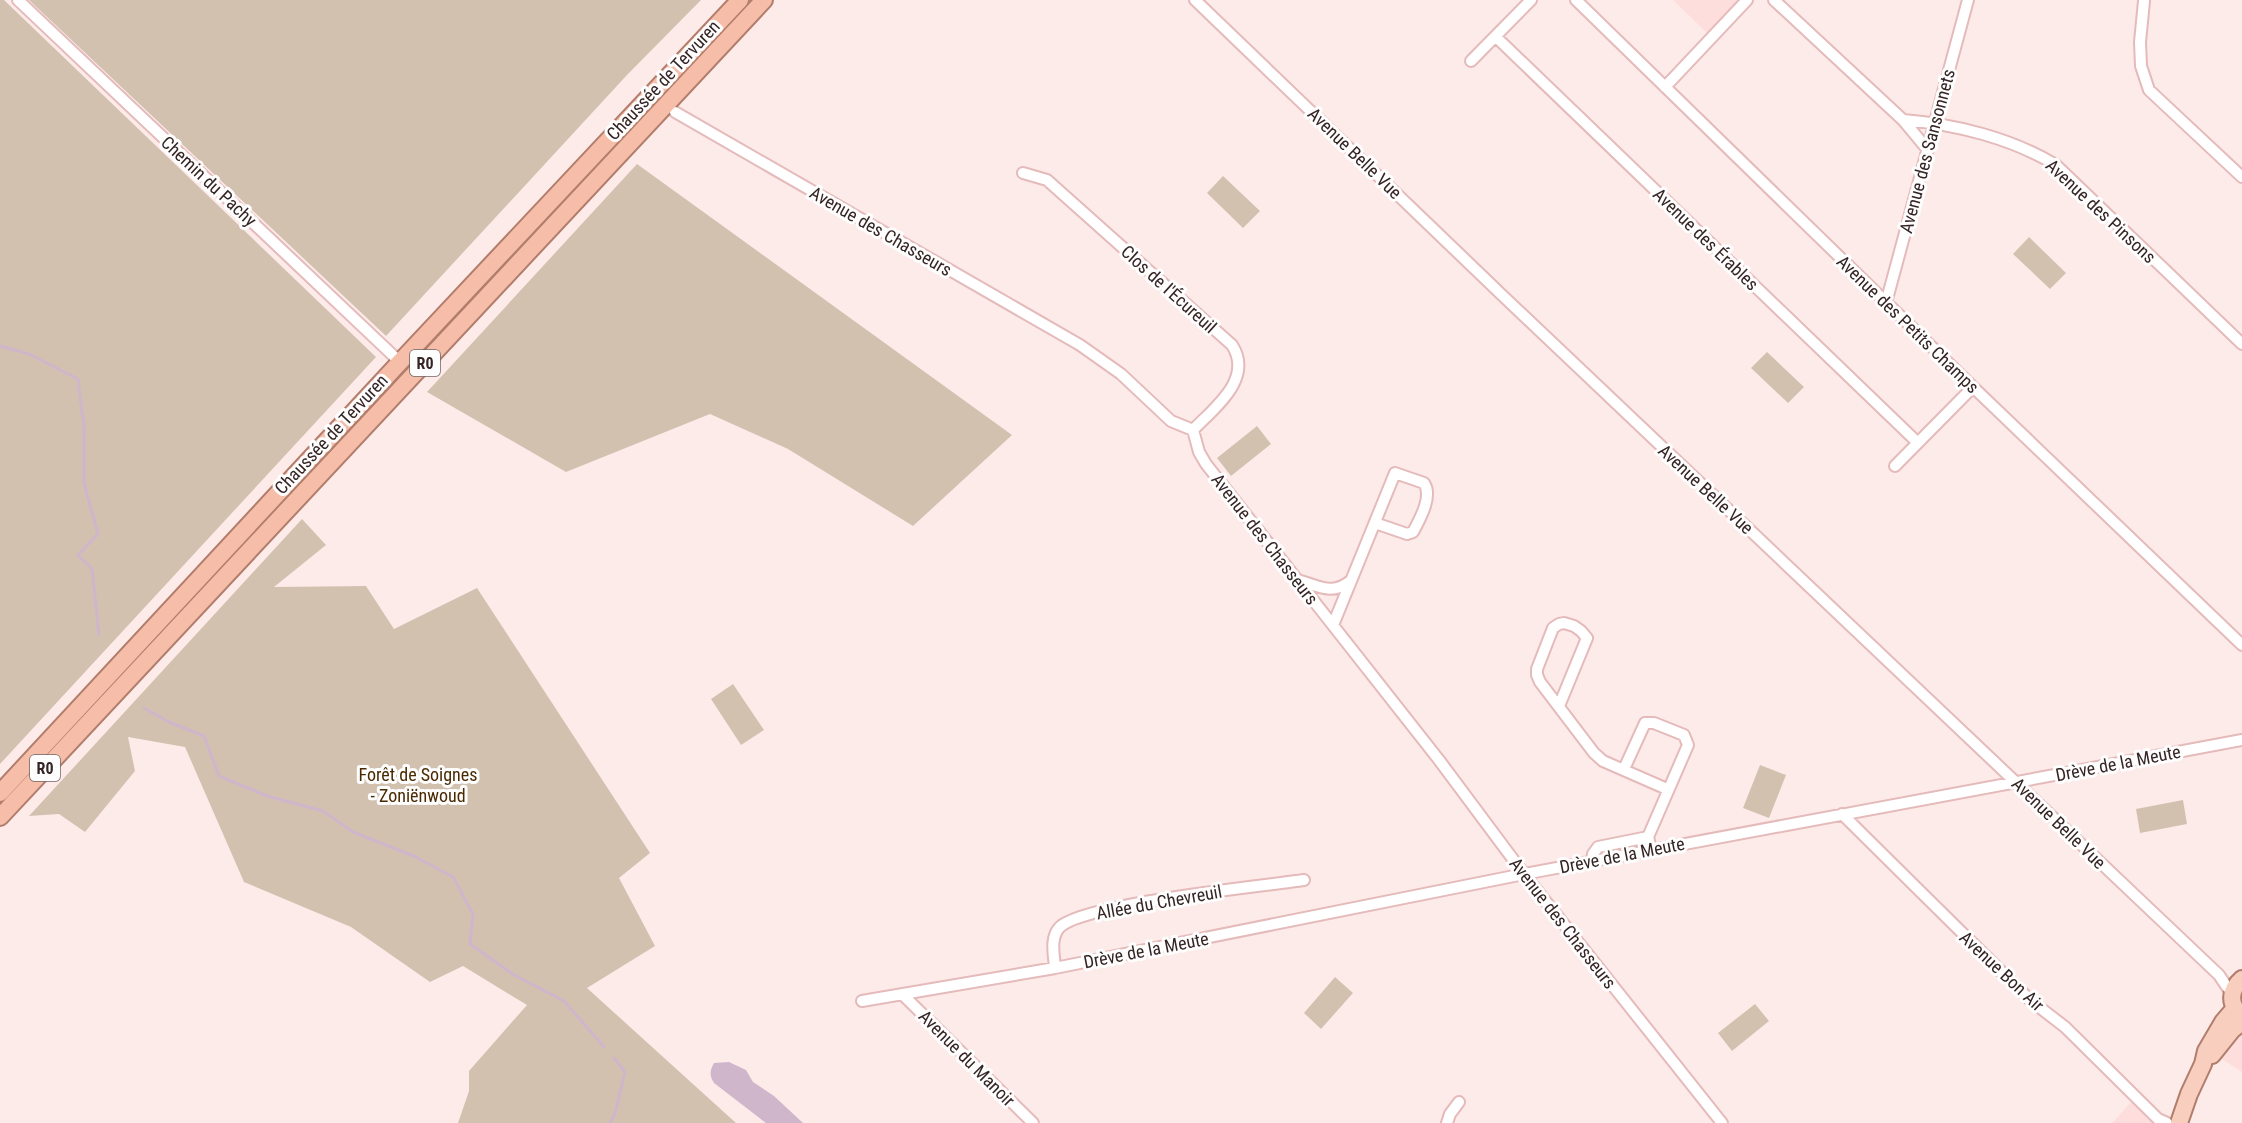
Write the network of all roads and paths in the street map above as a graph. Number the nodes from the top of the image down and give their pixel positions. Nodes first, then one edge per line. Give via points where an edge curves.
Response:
1 (18, 0) edge
2 (740, 0) edge
3 (765, 0) edge
4 (1195, 0) edge
5 (1531, 0) edge
6 (1576, 0) edge
7 (1747, 0) edge
8 (1774, 0) edge
9 (1968, 0) edge
10 (2144, 0) edge
11 (1496, 37) junction
12 (1471, 61) dead end
13 (1665, 87) junction
14 (675, 112) dead end
15 (1903, 120) junction
16 (1935, 122) junction
17 (1928, 150) junction
18 (1023, 173) dead end
19 (2242, 177) edge
20 (1886, 303) junction
21 (2242, 344) edge
22 (400, 362) junction
23 (1972, 387) junction
24 (1193, 430) junction
25 (1917, 442) junction
26 (1894, 466) dead end
27 (1375, 523) junction
28 (1297, 580) junction
29 (1350, 582) junction
30 (1333, 625) junction
31 (2242, 645) edge
32 (1559, 706) junction
33 (2242, 740) edge
34 (1624, 770) junction
35 (2017, 782) junction
36 (1667, 789) junction
37 (0, 793) edge
38 (1842, 814) junction
39 (2, 817) edge
40 (1648, 837) junction
41 (1652, 849) junction
42 (1592, 862) junction
43 (1524, 874) junction
44 (1304, 880) dead end
45 (1055, 968) junction
46 (2237, 985) edge
47 (902, 994) junction
48 (862, 1001) dead end
49 (2240, 1015) edge
50 (1459, 1102) dead end
51 (1033, 1123) edge
52 (1447, 1123) edge
53 (1722, 1123) edge
54 (2167, 1123) edge
55 (2179, 1123) edge

1 - 22 street, Chemin du Pachy
2 - 22 highway, Chaussée de Tervuren / R0
3 - 39 highway, Chaussée de Tervuren / R0
4 - 35 street, Avenue Belle Vue
5 - 11 street
6 - 13 street, Avenue des Petits Champs
7 - 13 street
8 - 15 street
9 - 16 street, Avenue des Sansonnets
10 - 19 street via 2141,66 2149,90
11 - 12 street
11 - 25 street, Avenue des Érables
13 - 20 street, Avenue des Petits Champs
14 - 24 street, Avenue des Chasseurs via 1080,345 1121,374 1171,421
15 - 16 street, Avenue des Pinsons
15 - 17 street
16 - 17 street, Avenue des Sansonnets
16 - 21 street, Avenue des Pinsons via 2033,151 2056,165
17 - 20 street, Avenue des Sansonnets
18 - 24 street, Clos de l'Écureuil via 1047,180 1238,354 1238,376 1233,387
20 - 23 street, Avenue des Petits Champs
22 - 37 highway, Chaussée de Tervuren / R0
23 - 25 street
23 - 31 street, Avenue des Petits Champs
24 - 28 street, Avenue des Chasseurs via 1206,464
25 - 26 street
27 - 27 street via 1395,473 1424,483 1429,494 1413,532 1407,534
27 - 29 street
28 - 29 street via 1330,591
28 - 30 street, Avenue des Chasseurs
29 - 30 street
30 - 43 street, Avenue des Chasseurs
32 - 32 street via 1537,675 1553,628 1564,623 1587,638
32 - 34 street via 1594,753
33 - 35 street, Drève de la Meute
34 - 36 street
34 - 36 street via 1645,723 1684,735 1688,745
35 - 38 street, Drève de la Meute
35 - 46 street, Avenue Belle Vue via 2227,987
36 - 40 street
38 - 41 street, Drève de la Meute
38 - 54 street, Avenue Bon Air via 2030,1000 2065,1027 2158,1119
40 - 41 street
40 - 42 street via 1598,848
41 - 42 street, Drève de la Meute
42 - 43 street, Drève de la Meute
43 - 45 street, Drève de la Meute
43 - 53 street, Avenue des Chasseurs
44 - 45 street, Allée du Chevreuil via 1110,908 1067,921 1053,940
45 - 47 street, Drève de la Meute
46 - 49 main road via 2232,1000
47 - 48 street, Drève de la Meute
47 - 51 street, Avenue du Manoir
49 - 55 main road via 2215,1034
50 - 52 street

